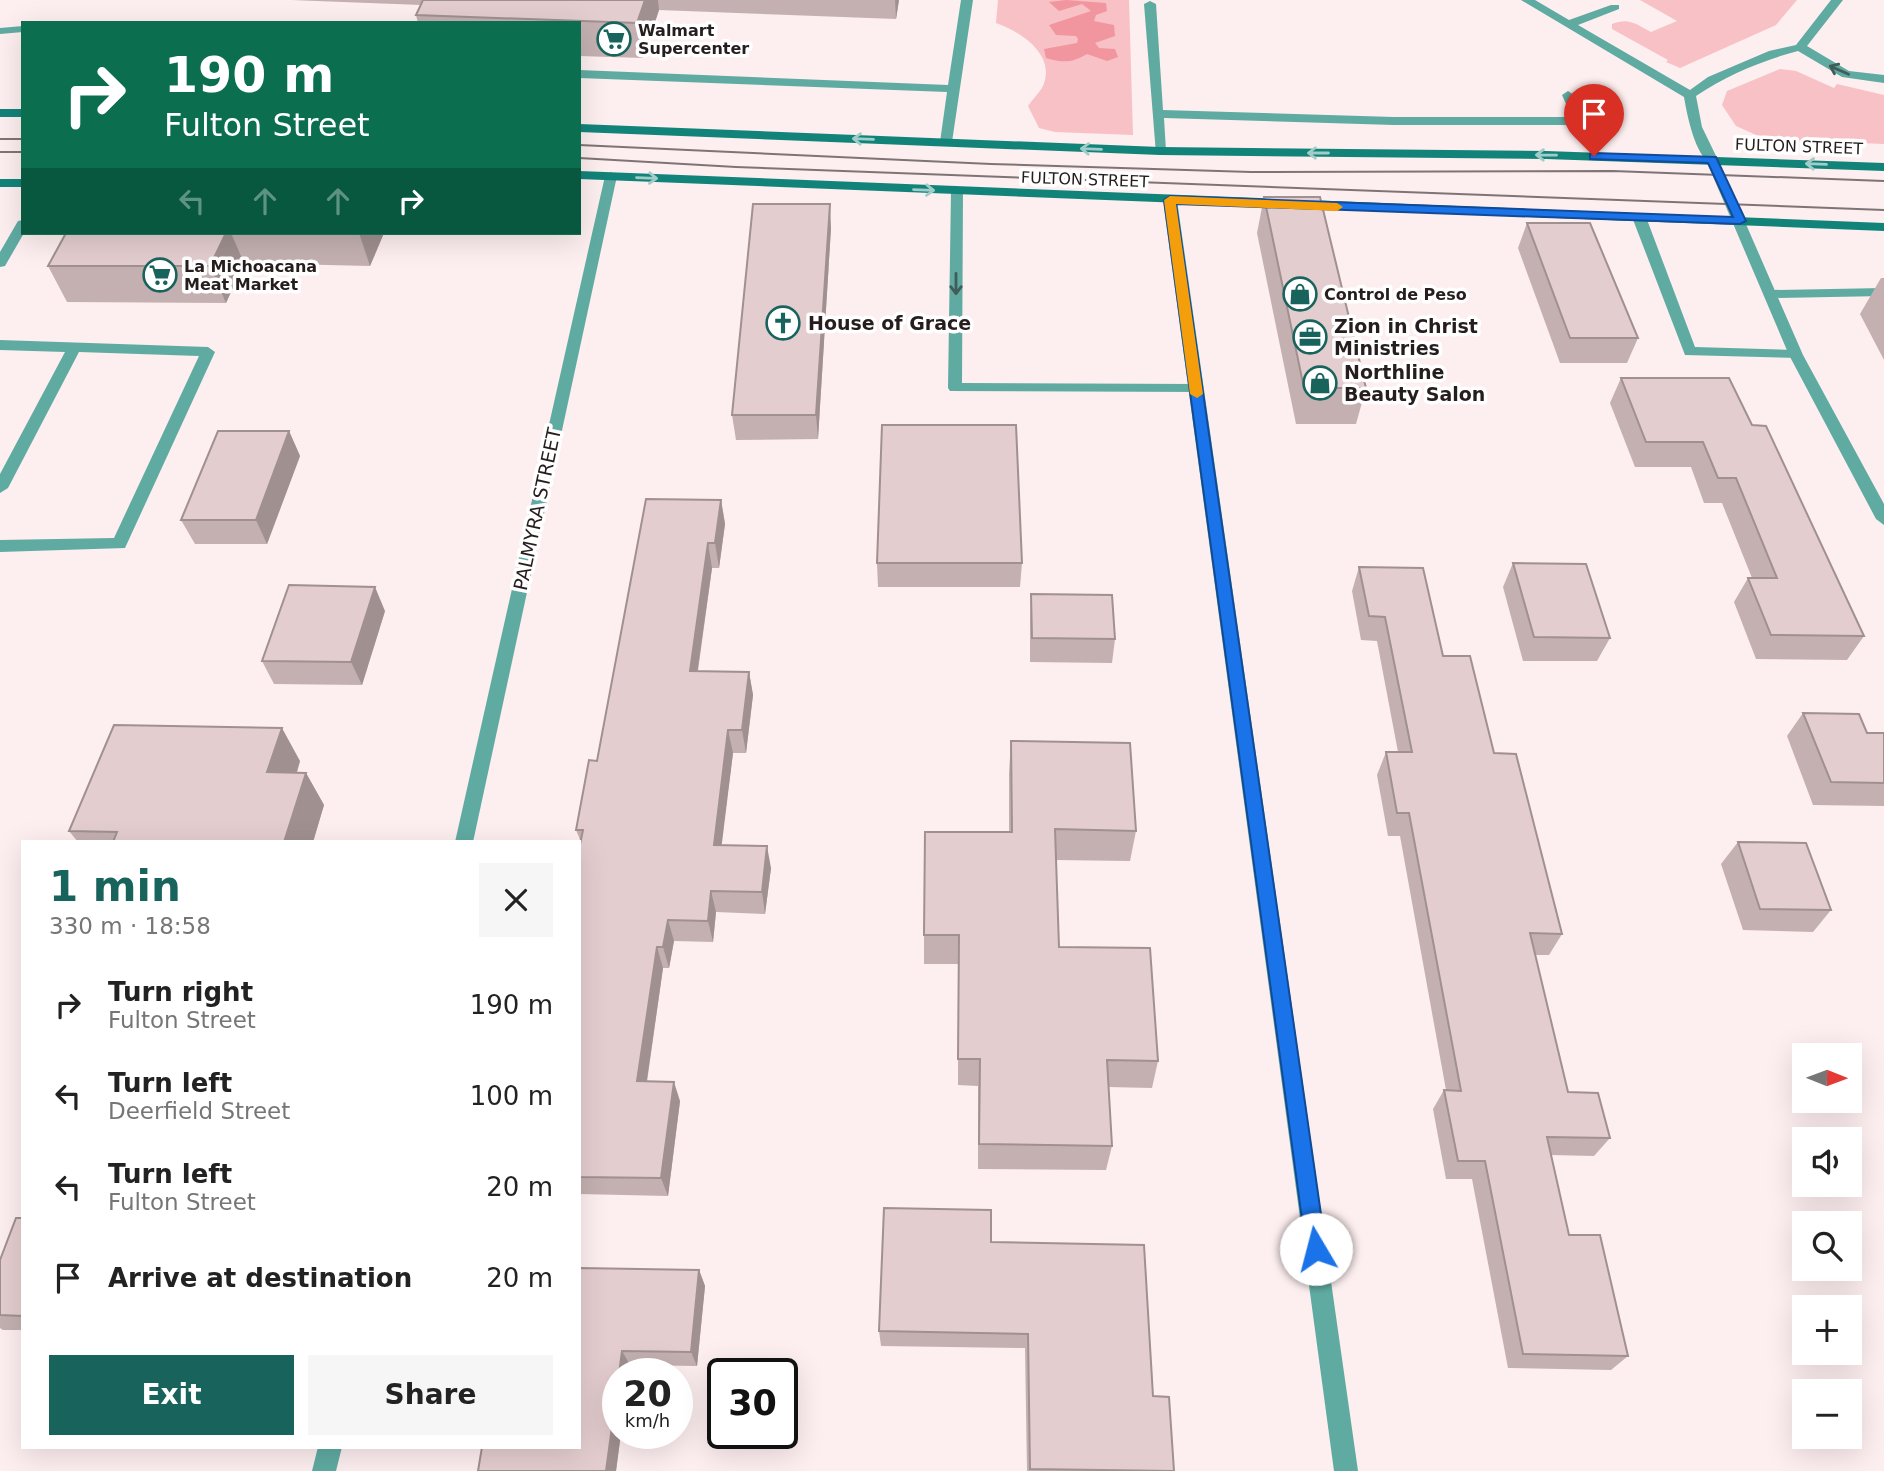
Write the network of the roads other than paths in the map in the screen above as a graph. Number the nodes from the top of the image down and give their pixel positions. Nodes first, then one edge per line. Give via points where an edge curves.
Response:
1 (968, 0) edge
2 (1527, 0) edge
3 (1604, 0) edge
4 (1837, 0) edge
5 (1153, 1) edge
6 (1569, 24) junction
7 (21, 29) edge
8 (0, 32) edge
9 (1800, 47) junction
10 (581, 74) edge
11 (1884, 79) edge
12 (954, 89) junction
13 (1568, 95) dead end
14 (1690, 95) junction
15 (0, 113) edge
16 (21, 113) edge
17 (1157, 114) junction
18 (581, 128) edge
19 (946, 142) junction
20 (1160, 151) junction
21 (1712, 160) junction
22 (1884, 167) edge
23 (581, 175) edge
24 (611, 176) junction
25 (0, 183) edge
26 (21, 183) edge
27 (957, 191) junction
28 (1170, 200) junction
29 (1639, 217) junction
30 (1740, 221) junction
31 (21, 227) edge
32 (1884, 227) edge
33 (0, 263) edge
34 (1884, 292) edge
35 (1771, 294) junction
36 (0, 345) edge
37 (75, 346) junction
38 (1796, 355) junction
39 (1196, 390) junction
40 (6, 466) edge
41 (0, 488) edge
42 (1884, 519) edge
43 (0, 545) edge
44 (464, 840) edge
45 (330, 1449) edge
46 (324, 1471) edge
47 (1346, 1471) edge

1 - 12 street
2 - 6 street
3 - 6 street via 1615,6
4 - 9 street
5 - 17 street
6 - 14 street
7 - 8 street
11 -> 9 street via 1846,74
9 - 14 street via 1713,80
10 - 12 street
12 - 19 street
13 - 17 street via 1580,121
14 - 21 street via 1696,127
15 - 16 main road
17 - 20 street
19 -> 18 main road, FULTON STREET
20 -> 19 main road, FULTON STREET
21 -> 20 main road, FULTON STREET
22 -> 21 main road, FULTON STREET
21 - 30 street
23 - 24 main road, FULTON STREET
24 -> 27 main road, FULTON STREET
24 - 44 street, PALMYRA STREET
25 - 26 main road
27 - 28 main road, FULTON STREET
27 -> 39 street via 955,388
28 - 29 main road, FULTON STREET
28 - 39 street
29 - 30 main road, FULTON STREET
29 - 38 street via 1690,352
30 - 32 main road, FULTON STREET
30 - 35 street
31 - 33 street
34 - 35 street
35 - 38 street
36 - 37 street
37 - 40 street
37 - 43 street via 208,352 119,544
38 - 42 street
39 - 47 street
40 - 41 street
45 - 46 street

